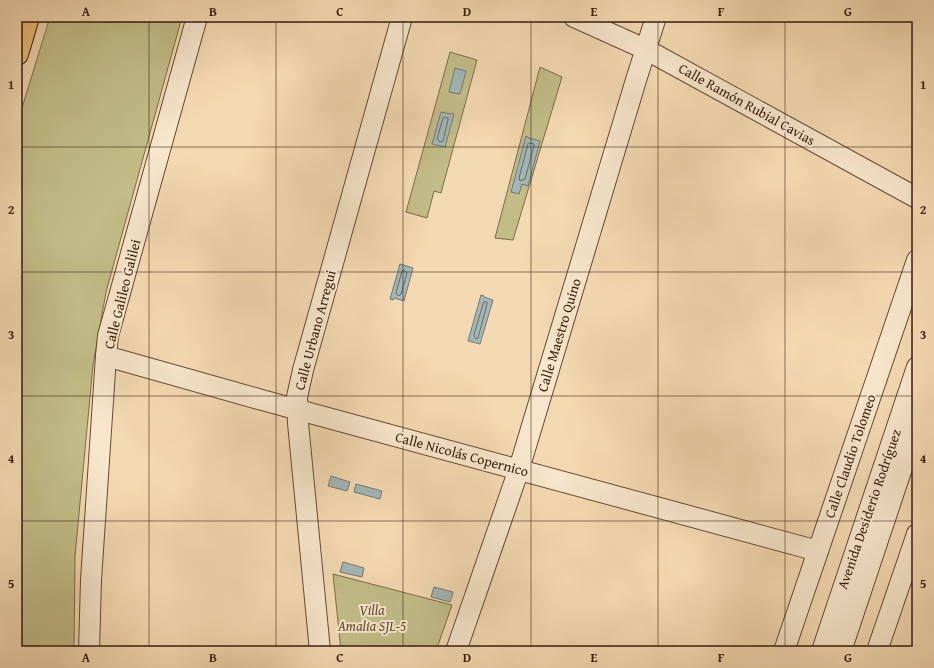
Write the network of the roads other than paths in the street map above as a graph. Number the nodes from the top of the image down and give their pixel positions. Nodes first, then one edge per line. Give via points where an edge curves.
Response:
1 (28, 17) edge
2 (197, 17) edge
3 (402, 17) edge
4 (574, 17) edge
5 (656, 17) edge
6 (645, 49) junction
7 (17, 54) edge
8 (917, 198) edge
9 (917, 260) edge
10 (106, 356) junction
11 (917, 367) edge
12 (297, 410) junction
13 (917, 423) edge
14 (519, 469) junction
15 (917, 534) edge
16 (818, 551) junction
17 (89, 651) edge
18 (320, 651) edge
19 (456, 651) edge
20 (784, 651) edge
21 (822, 651) edge
22 (840, 651) edge
23 (877, 651) edge

1 - 7 highway
2 - 10 street, Calle Galileo Galilei via 108,336
3 - 12 street, Calle Urbano Arregui via 300,382
4 - 6 street, Calle Ramón Rubial Cavias
5 - 6 street, Calle Maestro Quino
6 - 8 street, Calle Ramón Rubial Cavias
6 - 14 street, Calle Maestro Quino
9 - 16 street, Calle Claudio Tolomeo
10 - 12 street, Calle Nicolás Copernico
10 - 17 street, Calle Galileo Galilei via 90,586
11 - 21 street, Avenida Desiderio Rodríguez
12 - 14 street, Calle Nicolás Copernico
12 - 18 street, Calle Urbano Arregui
13 - 22 street, Avenida Desiderio Rodríguez
14 - 16 street, Calle Nicolás Copernico
14 - 19 street, Calle Maestro Quino
15 - 23 street
16 - 20 street, Calle Claudio Tolomeo

